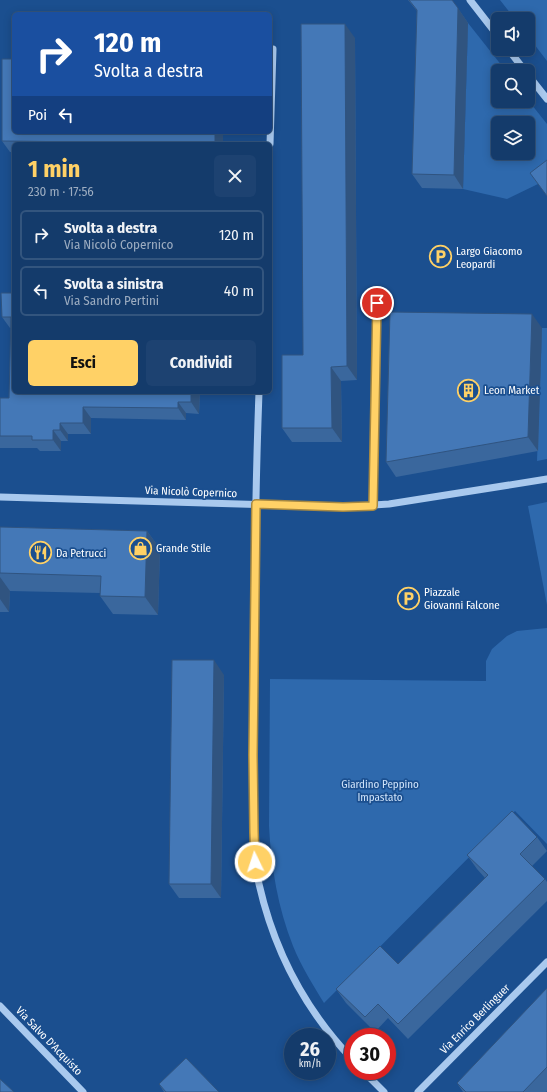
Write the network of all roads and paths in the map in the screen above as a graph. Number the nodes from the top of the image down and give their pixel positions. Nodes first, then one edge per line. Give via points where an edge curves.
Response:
1 (470, 0) edge
2 (491, 27) edge
3 (274, 49) dead end
4 (513, 56) edge
5 (520, 64) edge
6 (535, 83) edge
7 (272, 96) edge
8 (547, 99) edge
9 (377, 303) dead end
10 (259, 394) edge
11 (547, 479) edge
12 (0, 497) edge
13 (256, 504) junction
14 (373, 506) junction
15 (547, 962) edge
16 (0, 1006) edge
17 (344, 1050) edge
18 (372, 1080) edge
19 (83, 1092) edge
20 (384, 1092) edge
21 (418, 1092) edge

1 - 2 street
3 - 7 street
4 - 5 street
6 - 8 street
9 - 14 street
10 - 13 street
11 - 14 street, Via Nicolò Copernico
12 - 13 street, Via Nicolò Copernico
13 - 14 street, Via Nicolò Copernico
13 - 17 street via 253,748 256,867 269,916 292,974 312,1010
15 - 21 street, Via Enrico Berlinguer
16 - 19 street, Via Salvo D'Acquisto
18 - 20 street

